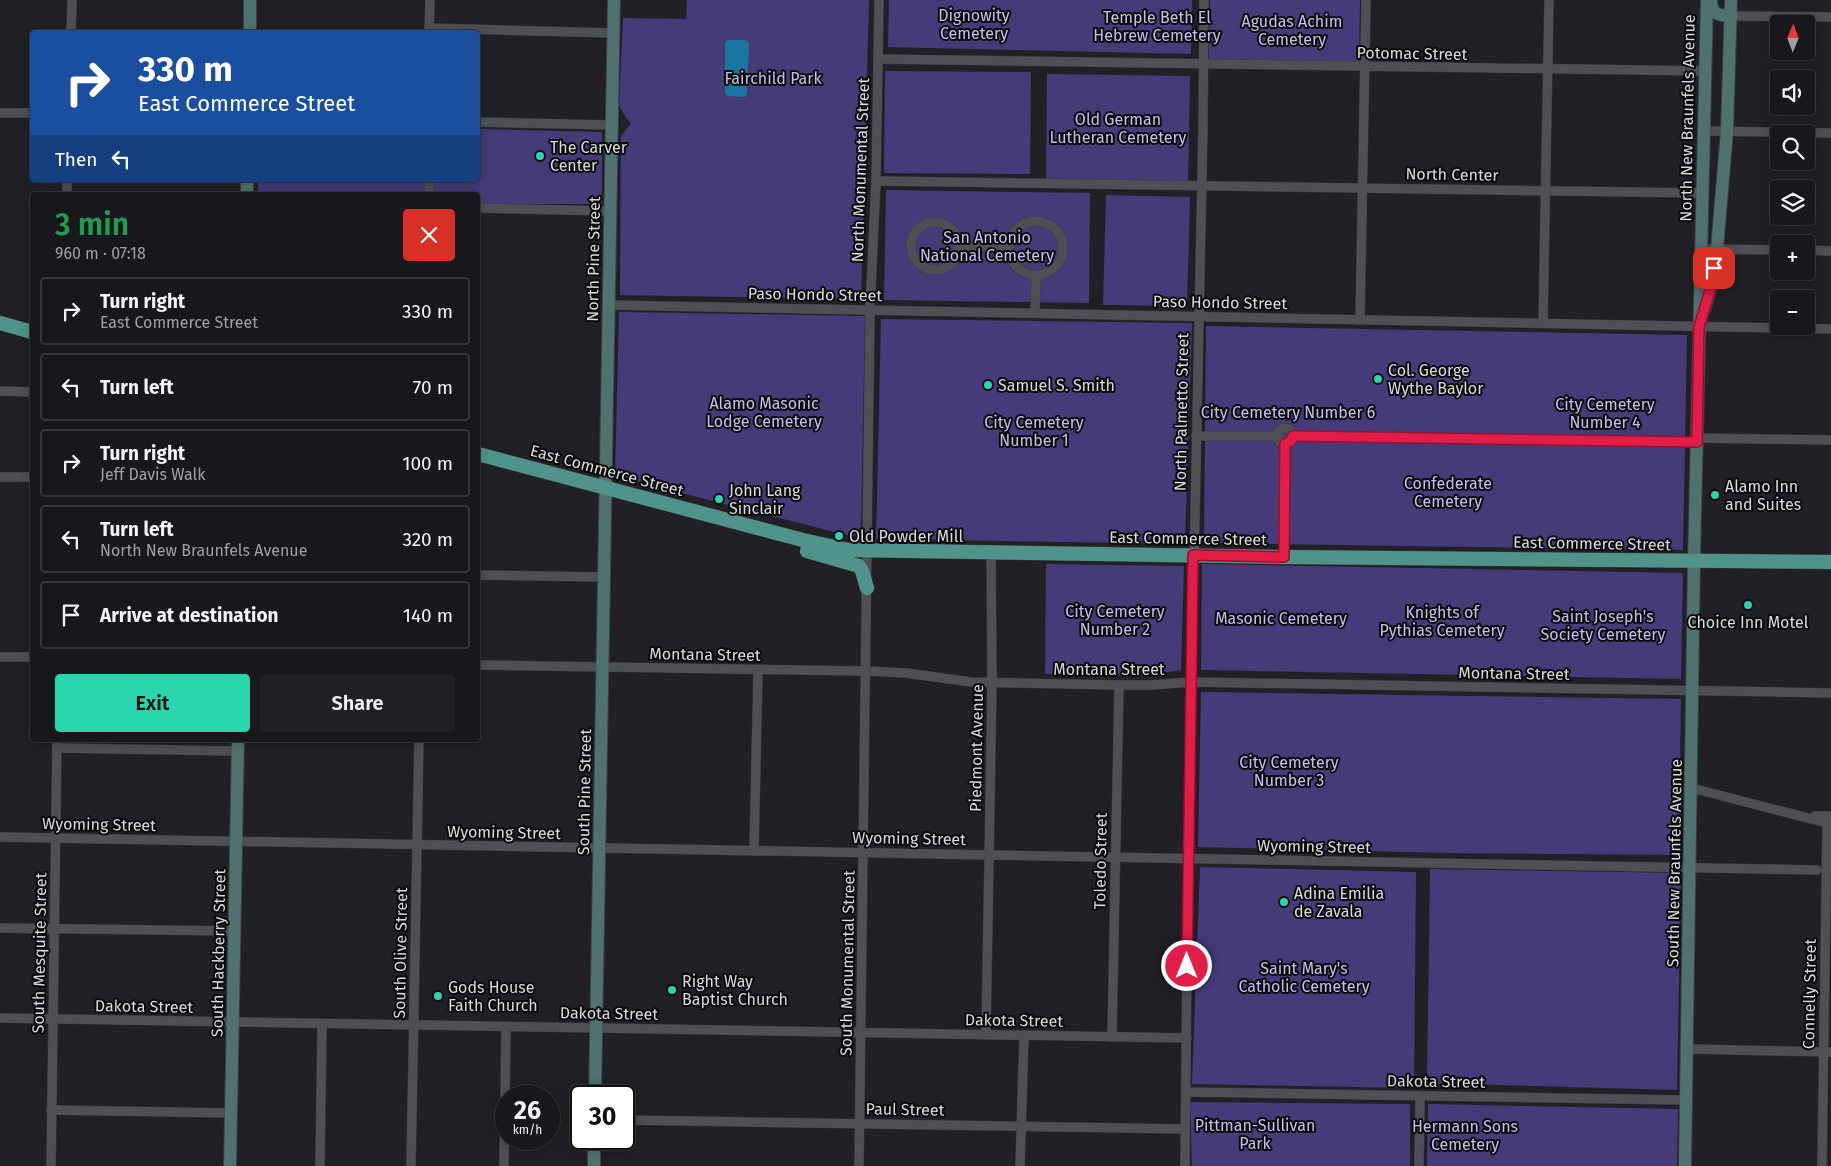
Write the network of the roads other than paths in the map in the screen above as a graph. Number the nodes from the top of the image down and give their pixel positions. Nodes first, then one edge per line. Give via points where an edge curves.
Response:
1 (72, 0) edge
2 (250, 0) edge
3 (430, 0) edge
4 (614, 0) edge
5 (879, 0) edge
6 (1204, 0) edge
7 (1366, 0) edge
8 (1549, 0) edge
9 (1707, 0) edge
10 (1711, 0) edge
11 (1730, 5) edge
12 (1831, 18) edge
13 (71, 30) edge
14 (250, 30) edge
15 (429, 30) edge
16 (480, 31) edge
17 (613, 33) junction
18 (878, 60) junction
19 (1203, 65) junction
20 (1364, 67) junction
21 (1548, 70) junction
22 (1706, 71) junction
23 (0, 113) edge
24 (30, 113) edge
25 (480, 122) edge
26 (612, 125) junction
27 (1704, 131) junction
28 (1727, 131) junction
29 (1831, 133) edge
30 (876, 181) junction
31 (1202, 186) junction
32 (1362, 188) junction
33 (1546, 190) junction
34 (1702, 193) junction
35 (480, 208) edge
36 (610, 211) junction
37 (959, 246) junction
38 (1009, 247) junction
39 (1700, 249) junction
40 (1717, 249) junction
41 (1770, 250) edge
42 (1815, 250) edge
43 (1831, 251) edge
44 (1036, 275) junction
45 (608, 305) junction
46 (870, 309) junction
47 (1035, 313) junction
48 (1199, 317) junction
49 (1360, 320) junction
50 (0, 323) edge
51 (1543, 323) junction
52 (1699, 327) junction
53 (1831, 329) edge
54 (30, 331) edge
55 (0, 391) edge
56 (30, 392) edge
57 (1196, 436) junction
58 (1278, 436) junction
59 (1293, 436) junction
60 (1697, 440) junction
61 (1831, 440) edge
62 (1285, 444) junction
63 (480, 455) edge
64 (0, 477) edge
65 (30, 477) edge
66 (605, 488) junction
67 (727, 520) junction
68 (868, 550) junction
69 (992, 552) junction
70 (1193, 555) junction
71 (1284, 557) junction
72 (1694, 561) junction
73 (1831, 562) edge
74 (480, 575) edge
75 (604, 577) junction
76 (867, 588) junction
77 (0, 657) edge
78 (30, 657) edge
79 (480, 666) edge
80 (603, 667) junction
81 (758, 670) junction
82 (866, 671) junction
83 (1191, 682) junction
84 (992, 683) junction
85 (1119, 686) junction
86 (1692, 691) junction
87 (1831, 693) edge
88 (419, 742) edge
89 (57, 744) edge
90 (238, 746) edge
91 (1692, 788) junction
92 (1830, 821) edge
93 (0, 837) edge
94 (55, 838) junction
95 (236, 842) junction
96 (417, 845) junction
97 (599, 849) junction
98 (754, 851) junction
99 (864, 852) junction
100 (990, 854) junction
101 (1115, 857) junction
102 (1188, 858) junction
103 (1690, 868) junction
104 (1817, 870) dead end
105 (0, 928) edge
106 (54, 929) junction
107 (234, 932) junction
108 (0, 1018) edge
109 (52, 1019) junction
110 (233, 1022) junction
111 (322, 1024) junction
112 (414, 1025) junction
113 (506, 1027) junction
114 (596, 1028) junction
115 (861, 1032) junction
116 (986, 1034) junction
117 (1024, 1035) junction
118 (1112, 1037) junction
119 (1187, 1038) junction
120 (1688, 1049) junction
121 (1827, 1052) edge
122 (595, 1085) edge
123 (1186, 1092) junction
124 (1420, 1096) junction
125 (1687, 1100) junction
126 (51, 1110) junction
127 (231, 1113) junction
128 (635, 1120) edge
129 (860, 1123) junction
130 (1022, 1125) junction
131 (1185, 1129) junction
132 (594, 1150) edge
133 (51, 1166) edge
134 (230, 1166) edge
135 (320, 1166) edge
136 (411, 1166) edge
137 (504, 1166) edge
138 (594, 1166) edge
139 (859, 1166) edge
140 (1020, 1166) edge
141 (1184, 1166) edge
142 (1419, 1166) edge
143 (1685, 1166) edge
144 (1822, 1166) edge

1 - 13 street
2 - 14 main road
3 - 15 street
4 - 17 main road, North Pine Street
5 - 18 street, North Monumental Street
6 - 19 street, North Palmetto Street
7 - 20 street
8 - 21 street
9 - 22 main road, North New Braunfels Avenue
10 - 11 main road via 1714,13 1721,16
11 - 12 street
11 - 28 main road, North New Braunfels Avenue
16 - 17 street
17 - 26 main road, North Pine Street
18 - 19 street, Potomac Street
18 - 30 street, North Monumental Street
19 - 20 street, Potomac Street
19 - 31 street, North Palmetto Street
20 - 21 street, Potomac Street
20 - 32 street
21 - 22 street, Potomac Street
21 - 33 street
22 - 27 main road, North New Braunfels Avenue
23 - 24 street
25 - 26 street
26 - 36 main road, North Pine Street
27 - 28 street
27 - 34 main road, North New Braunfels Avenue
28 - 29 street
28 - 40 main road, North New Braunfels Avenue
30 - 31 street, North Center
30 - 46 street, North Monumental Street
31 - 32 street, North Center
31 - 48 street, North Palmetto Street
32 - 33 street, North Center
32 - 49 street
33 - 34 street, North Center
33 - 51 street
34 - 39 main road, North New Braunfels Avenue
35 - 36 street
36 - 45 main road, North Pine Street
37 - 37 street via 949,226 934,222 926,223 914,233 910,248 921,267 935,271 950,266
37 - 38 street
38 - 44 street via 1016,267
38 - 44 street via 1014,232 1028,222 1044,222 1056,229 1063,242 1063,256 1050,272
39 - 40 street
39 - 52 main road, North New Braunfels Avenue
40 - 41 street
40 - 52 main road, North New Braunfels Avenue via 1711,287
42 - 43 street
44 - 47 street
45 - 46 street, Paso Hondo Street
45 - 66 main road, North Pine Street
46 - 47 street, Paso Hondo Street
46 - 68 street, North Monumental Street
47 - 48 street, Paso Hondo Street
48 - 49 street, Paso Hondo Street
48 - 57 street, North Palmetto Street
49 - 51 street, Paso Hondo Street
50 - 54 main road
51 - 52 street, Paso Hondo Street
52 - 53 street, Paso Hondo Street
52 - 60 main road, North New Braunfels Avenue
55 - 56 street
57 - 58 street
57 - 70 street, North Palmetto Street
58 - 59 street via 1281,430 1286,429
58 - 62 street
59 - 60 street
59 - 62 street
60 - 61 street
60 - 72 main road, North New Braunfels Avenue
62 - 71 street
63 - 66 main road, East Commerce Street
64 - 65 street
66 - 67 main road, East Commerce Street
66 - 75 main road, South Pine Street
67 - 68 main road, East Commerce Street via 827,546
67 - 76 main road, East Commerce Street via 757,536 859,566
68 - 69 main road, East Commerce Street
68 - 76 street, South Monumental Street
69 - 70 main road, East Commerce Street
69 - 84 street, Piedmont Avenue
70 - 71 main road, East Commerce Street
70 - 83 street, North Palmetto Street
71 - 72 main road, East Commerce Street
72 - 73 main road, East Commerce Street
72 - 86 main road, South New Braunfels Avenue
74 - 75 street
75 - 80 main road, South Pine Street
76 - 82 street, South Monumental Street
77 - 78 street
79 - 80 street, Montana Street
80 - 81 street, Montana Street
80 - 97 main road, South Pine Street
81 - 82 street, Montana Street
81 - 98 street
82 - 84 street, Montana Street
82 - 99 street, South Monumental Street
83 - 85 street, Montana Street
83 - 86 street, Montana Street
83 - 102 street, North Palmetto Street
84 - 85 street, Montana Street
84 - 100 street, Piedmont Avenue
85 - 101 street, Toledo Street
86 - 87 street, Montana Street
86 - 91 main road, South New Braunfels Avenue
88 - 96 street, South Olive Street
89 - 90 street
89 - 94 street, South Mesquite Street
90 - 95 main road, South Hackberry Street
91 - 92 street via 1798,816
91 - 103 main road, South New Braunfels Avenue
92 - 121 street, Connelly Street
93 - 94 street, Wyoming Street
94 - 95 street, Wyoming Street
94 - 106 street, South Mesquite Street
95 - 96 street, Wyoming Street
95 - 107 main road, South Hackberry Street
96 - 97 street, Wyoming Street
96 - 112 street, South Olive Street
97 - 98 street, Wyoming Street
97 - 114 main road, South Pine Street
98 - 99 street, Wyoming Street
99 - 100 street, Wyoming Street
99 - 115 street, South Monumental Street
100 - 101 street, Wyoming Street
100 - 116 street, Piedmont Avenue
101 - 102 street, Wyoming Street
101 - 118 street, Toledo Street
102 - 103 street, Wyoming Street
102 - 119 street, North Palmetto Street
103 - 104 street, Wyoming Street
103 - 120 main road, South New Braunfels Avenue
105 - 106 street
106 - 107 street
106 - 109 street, South Mesquite Street
107 - 110 main road, South Hackberry Street
108 - 109 street, Dakota Street
109 - 110 street, Dakota Street
109 - 126 street, South Mesquite Street
110 - 111 street, Dakota Street
110 - 127 main road, South Hackberry Street
111 - 112 street, Dakota Street
111 - 135 street
112 - 113 street, Dakota Street
112 - 136 street, South Olive Street
113 - 114 street, Dakota Street
113 - 137 street
114 - 115 street, Dakota Street
114 - 122 main road, South Pine Street
115 - 116 street, Dakota Street
115 - 129 street, South Monumental Street
116 - 117 street, Dakota Street
117 - 118 street, Dakota Street
117 - 130 street
118 - 119 street, Dakota Street
119 - 123 street, North Palmetto Street
120 - 121 street
120 - 125 main road, South New Braunfels Avenue
121 - 144 street, Connelly Street
123 - 124 street, Dakota Street
123 - 131 street, North Palmetto Street
124 - 125 street, Dakota Street
124 - 142 street
125 - 143 main road, South New Braunfels Avenue
126 - 127 street
126 - 133 street, South Mesquite Street
127 - 134 main road, South Hackberry Street
128 - 129 street, Paul Street
129 - 130 street, Paul Street
129 - 139 street, South Monumental Street
130 - 131 street, Paul Street
130 - 140 street
131 - 141 street, North Palmetto Street
132 - 138 main road

